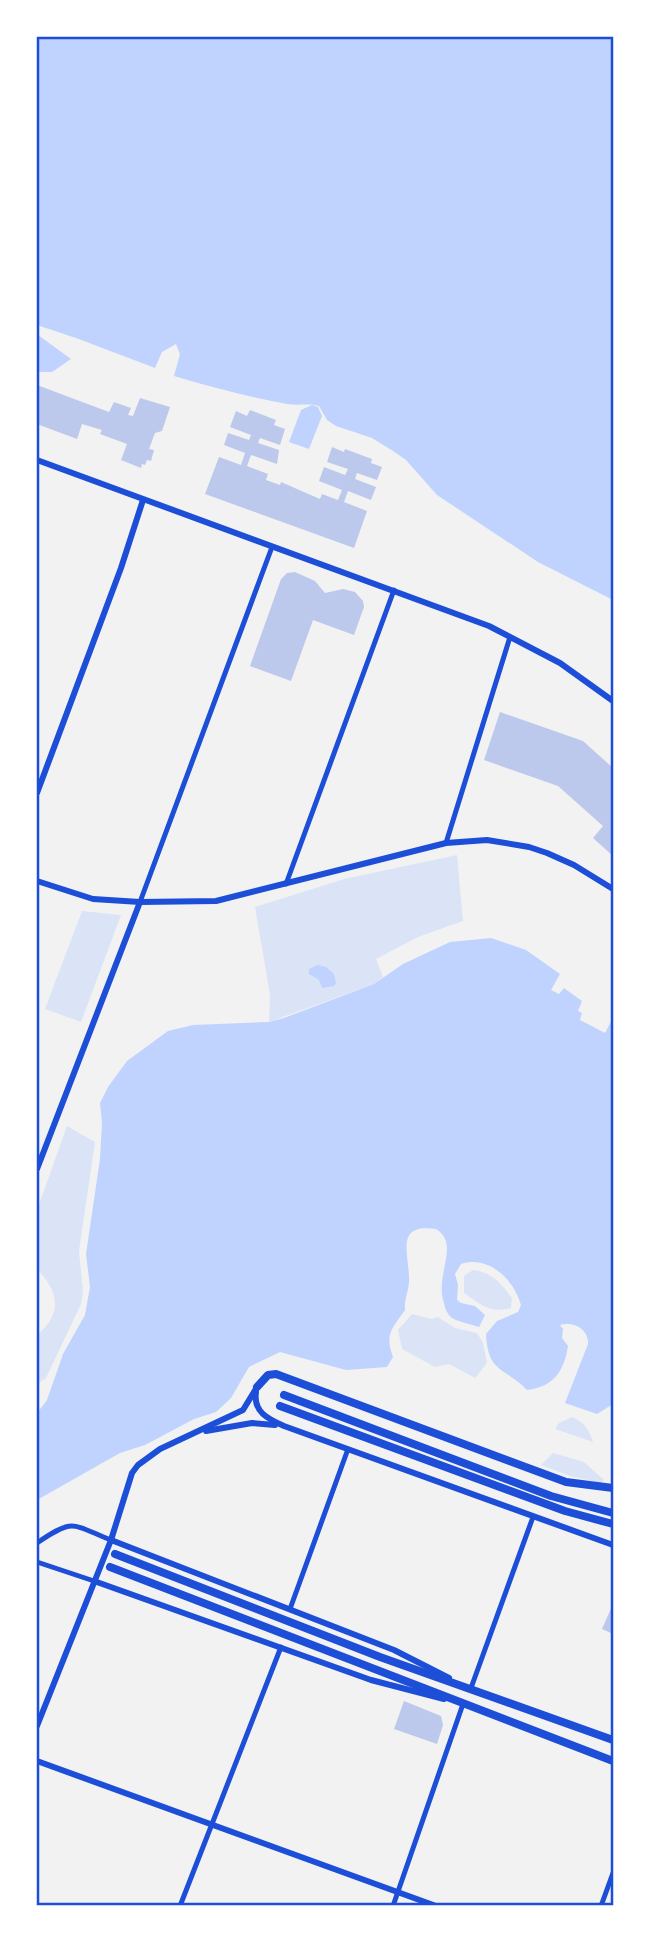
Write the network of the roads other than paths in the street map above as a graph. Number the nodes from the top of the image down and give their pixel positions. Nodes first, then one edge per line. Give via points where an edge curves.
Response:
1 (37, 460) edge
2 (143, 500) junction
3 (272, 547) junction
4 (394, 590) junction
5 (510, 637) junction
6 (613, 701) edge
7 (37, 793) edge
8 (446, 843) junction
9 (37, 881) edge
10 (286, 884) junction
11 (613, 889) edge
12 (139, 902) junction
13 (37, 1168) edge
14 (257, 1387) junction
15 (284, 1395) dead end
16 (279, 1406) dead end
17 (284, 1426) junction
18 (190, 1434) junction
19 (348, 1449) junction
20 (613, 1488) edge
21 (613, 1513) edge
22 (533, 1517) junction
23 (613, 1524) edge
24 (111, 1540) junction
25 (37, 1543) edge
26 (613, 1545) edge
27 (114, 1554) dead end
28 (37, 1562) edge
29 (110, 1567) dead end
30 (94, 1581) junction
31 (290, 1609) junction
32 (281, 1647) junction
33 (460, 1684) junction
34 (471, 1688) junction
35 (459, 1703) junction
36 (37, 1726) edge
37 (613, 1740) edge
38 (37, 1761) edge
39 (613, 1761) edge
40 (210, 1825) junction
41 (613, 1873) edge
42 (399, 1892) junction
43 (180, 1906) edge
44 (393, 1906) edge
45 (436, 1906) edge
46 (601, 1906) edge

1 - 2 street
2 - 3 street
2 - 7 street
3 - 4 street
3 - 12 street
4 - 5 street
4 - 10 street
5 - 6 street via 560,663
5 - 8 street
8 - 10 street
8 - 11 street via 488,841 529,847 574,865
9 - 12 street via 93,899
10 - 12 street via 216,901
12 - 13 street
14 - 17 street via 257,1408
14 - 18 street via 243,1410
14 - 20 main road via 276,1374 554,1478
15 - 21 main road via 551,1496
16 - 23 main road via 565,1511
17 - 18 street via 252,1423
17 - 19 street
18 - 24 street via 160,1449 132,1473
19 - 22 street
19 - 31 street
22 - 26 street
22 - 34 street
24 - 25 street via 71,1524
24 - 30 street
24 - 31 street
27 - 33 main road
28 - 30 street
29 - 35 main road
30 - 32 street
30 - 36 street
31 - 33 street via 394,1650
32 - 35 street via 371,1680
32 - 40 street
33 - 34 main road
34 - 37 main road
35 - 39 main road
35 - 42 street
38 - 40 street
40 - 42 street
40 - 43 street
41 - 46 street
42 - 44 street
42 - 45 street

